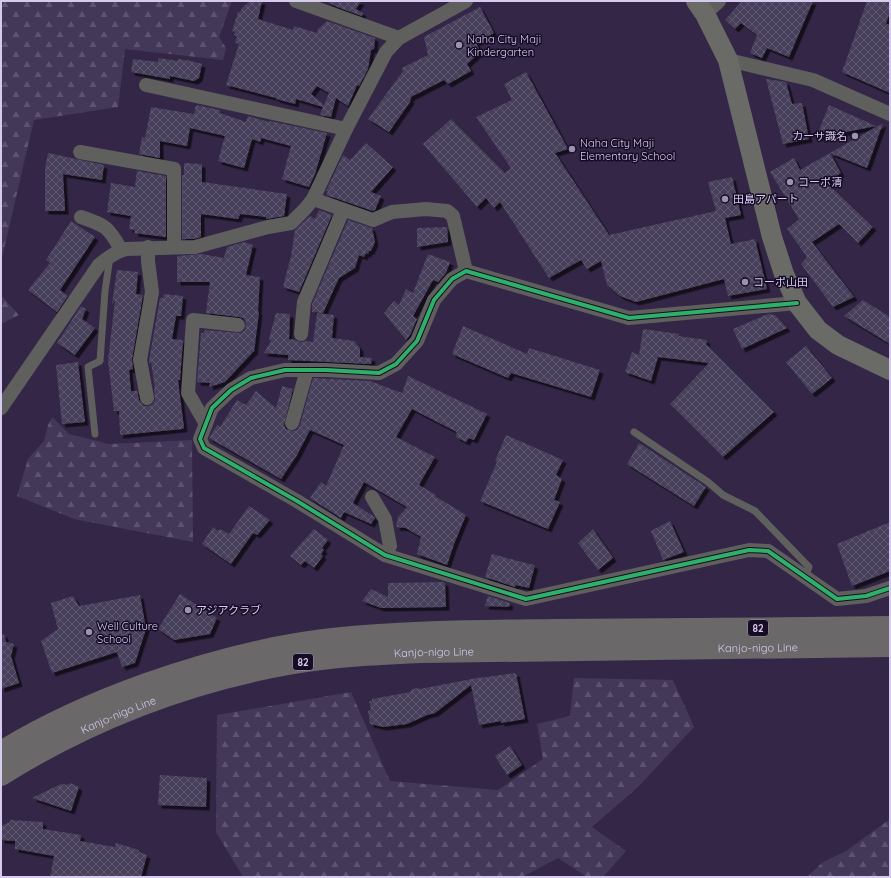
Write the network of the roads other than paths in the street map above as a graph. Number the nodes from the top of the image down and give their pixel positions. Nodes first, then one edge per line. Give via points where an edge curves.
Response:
1 (296, 1) edge
2 (466, 1) edge
3 (707, 5) edge
4 (399, 38) junction
5 (728, 60) junction
6 (146, 85) dead end
7 (890, 114) edge
8 (346, 129) junction
9 (80, 152) dead end
10 (313, 199) junction
11 (343, 210) junction
12 (81, 217) dead end
13 (148, 247) junction
14 (174, 247) junction
15 (116, 252) junction
16 (466, 271) junction
17 (797, 303) junction
18 (238, 325) dead end
19 (301, 334) dead end
20 (307, 370) junction
21 (890, 370) edge
22 (147, 398) dead end
23 (1, 408) edge
24 (292, 423) dead end
25 (206, 424) junction
26 (634, 432) dead end
27 (95, 434) dead end
28 (372, 497) dead end
29 (385, 555) junction
30 (805, 577) junction
31 (890, 588) edge
32 (890, 626) edge
33 (626, 639) junction
34 (890, 646) edge
35 (1, 752) edge
36 (1, 775) edge

1 - 4 street
2 - 4 street
3 - 5 street
4 - 8 street via 386,52
5 - 7 street via 813,80
5 - 17 street via 772,237
6 - 8 street
8 - 10 street
9 - 14 street via 174,169
10 - 11 street
10 - 14 street via 291,223 195,246
11 - 16 street via 373,220 392,212 426,209 447,211 452,216
11 - 19 street via 304,302
12 - 15 street via 101,223 113,235
13 - 14 street
13 - 15 street
13 - 22 street via 152,292 140,360
15 - 23 street via 99,265
15 - 27 lane via 106,291 100,361 88,367
16 - 17 street via 630,318
16 - 20 street via 452,279 434,300 417,341 396,364 378,373
17 - 21 street via 818,330 838,345
18 - 25 street via 193,320 188,393
20 - 24 street
20 - 25 street via 285,370 251,378 231,390 212,408
25 - 29 street via 200,439 204,448
26 - 30 lane via 723,495 755,511 809,568
28 - 29 street via 385,519 390,546
29 - 30 street via 526,598 749,550 768,551
30 - 31 street via 837,599 866,596
32 - 33 main road, Kanjo-nigo Line / 82
33 - 34 main road, Kanjo-nigo Line / 82
33 - 35 main road, Kanjo-nigo Line / 82 via 378,634 272,648 221,660 123,692 71,714
33 - 36 main road, Kanjo-nigo Line / 82 via 383,654 289,664 241,674 131,708 76,732

